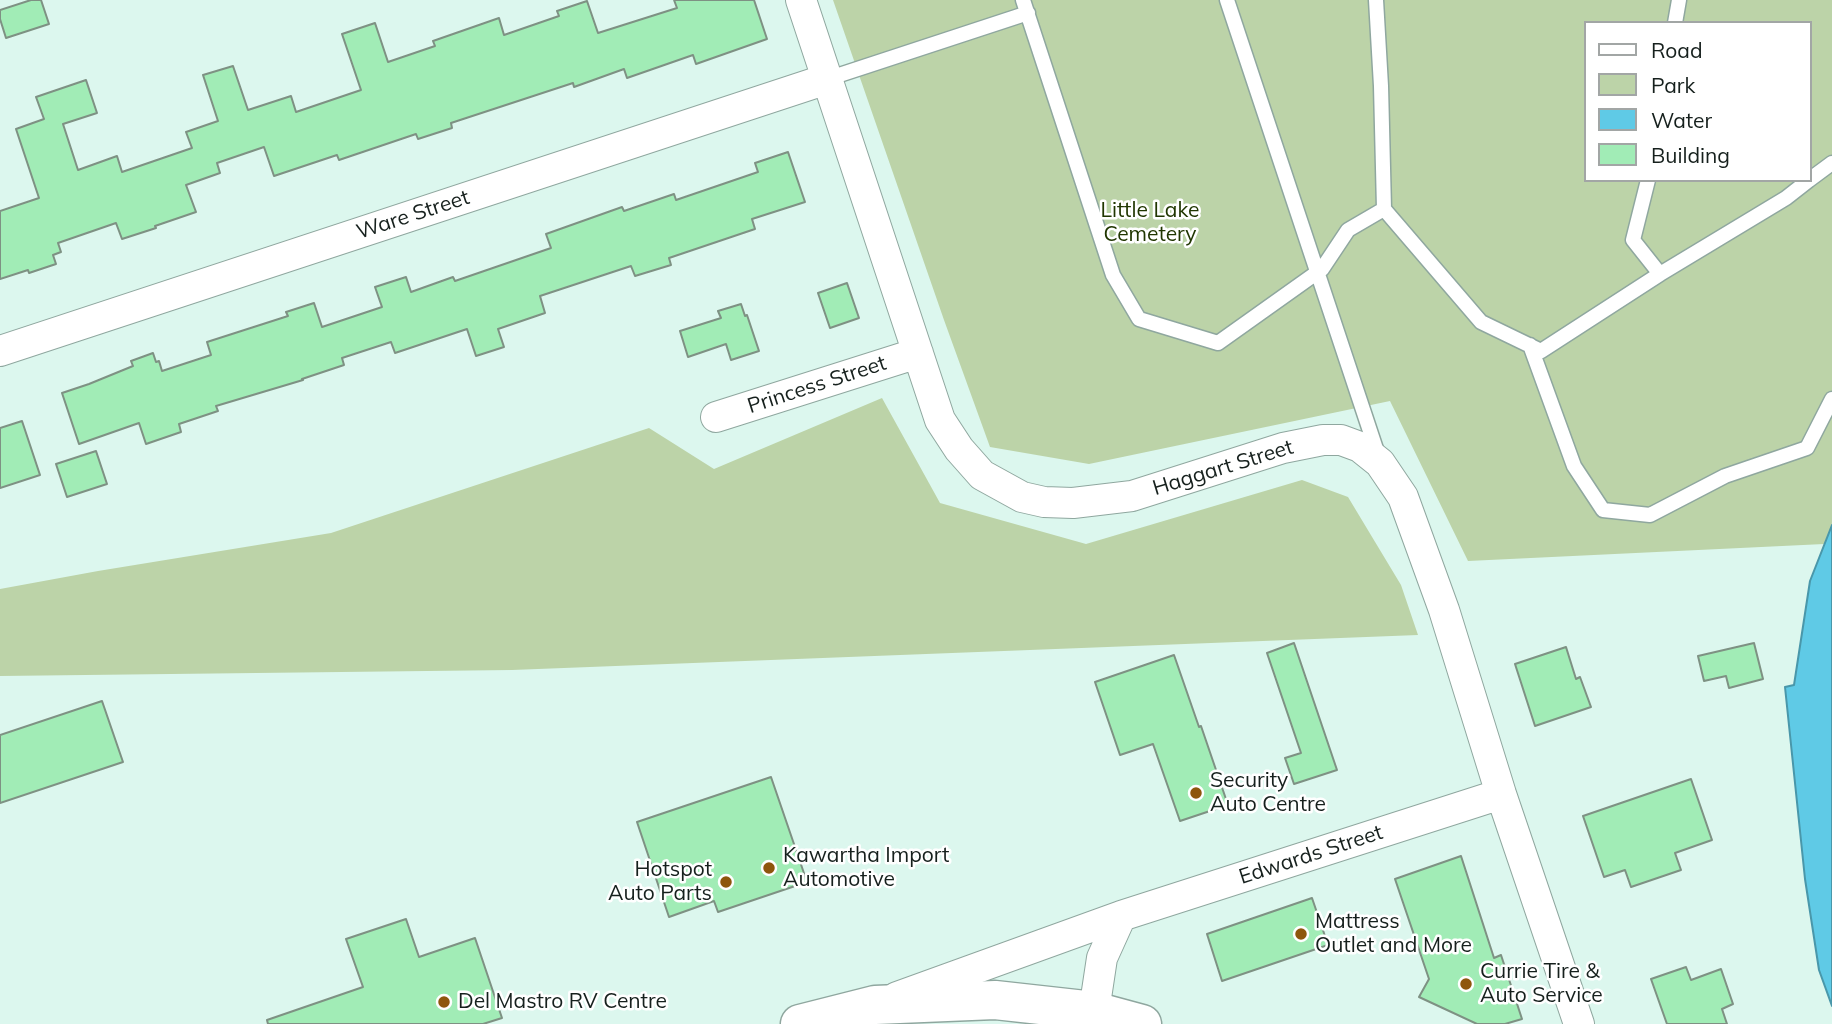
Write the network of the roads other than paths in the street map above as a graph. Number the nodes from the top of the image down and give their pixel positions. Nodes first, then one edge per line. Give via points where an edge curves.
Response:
1 (801, 0) edge
2 (1227, 0) edge
3 (1376, 0) edge
4 (1679, 0) edge
5 (1026, 6) edge
6 (1675, 21) edge
7 (827, 79) junction
8 (1832, 163) edge
9 (1811, 179) edge
10 (1648, 182) edge
11 (1806, 182) edge
12 (1384, 209) junction
13 (1318, 272) junction
14 (1660, 274) junction
15 (1530, 345) junction
16 (0, 351) edge
17 (918, 353) junction
18 (1832, 399) edge
19 (716, 417) dead end
20 (1380, 463) junction
21 (1501, 794) junction
22 (1121, 916) junction
23 (875, 1005) junction
24 (1094, 1011) junction
25 (800, 1024) edge
26 (1142, 1024) edge
27 (1579, 1024) edge

1 - 7 street, Haggart Street
2 - 13 lane
3 - 12 lane
4 - 6 lane
5 - 7 lane
5 - 13 lane via 1113,275 1139,320 1218,343
7 - 16 street, Ware Street
7 - 17 street, Haggart Street
8 - 9 lane
10 - 14 lane via 1633,240
11 - 14 lane
12 - 13 lane via 1349,230
12 - 15 lane via 1480,322
13 - 20 lane
14 - 15 lane via 1542,351
15 - 18 lane via 1574,466 1604,510 1650,515 1725,476 1807,448
17 - 19 street, Princess Street
17 - 20 street, Haggart Street via 940,420 959,449 982,475 1021,498 1073,503 1132,495 1323,440 1360,447
20 - 21 street, Haggart Street via 1403,498 1444,610
21 - 22 street, Edwards Street
21 - 27 street, Haggart Street
22 - 23 street, Edwards Street
22 - 24 street via 1102,958
23 - 24 main road via 995,1000
23 - 25 main road
24 - 26 main road

